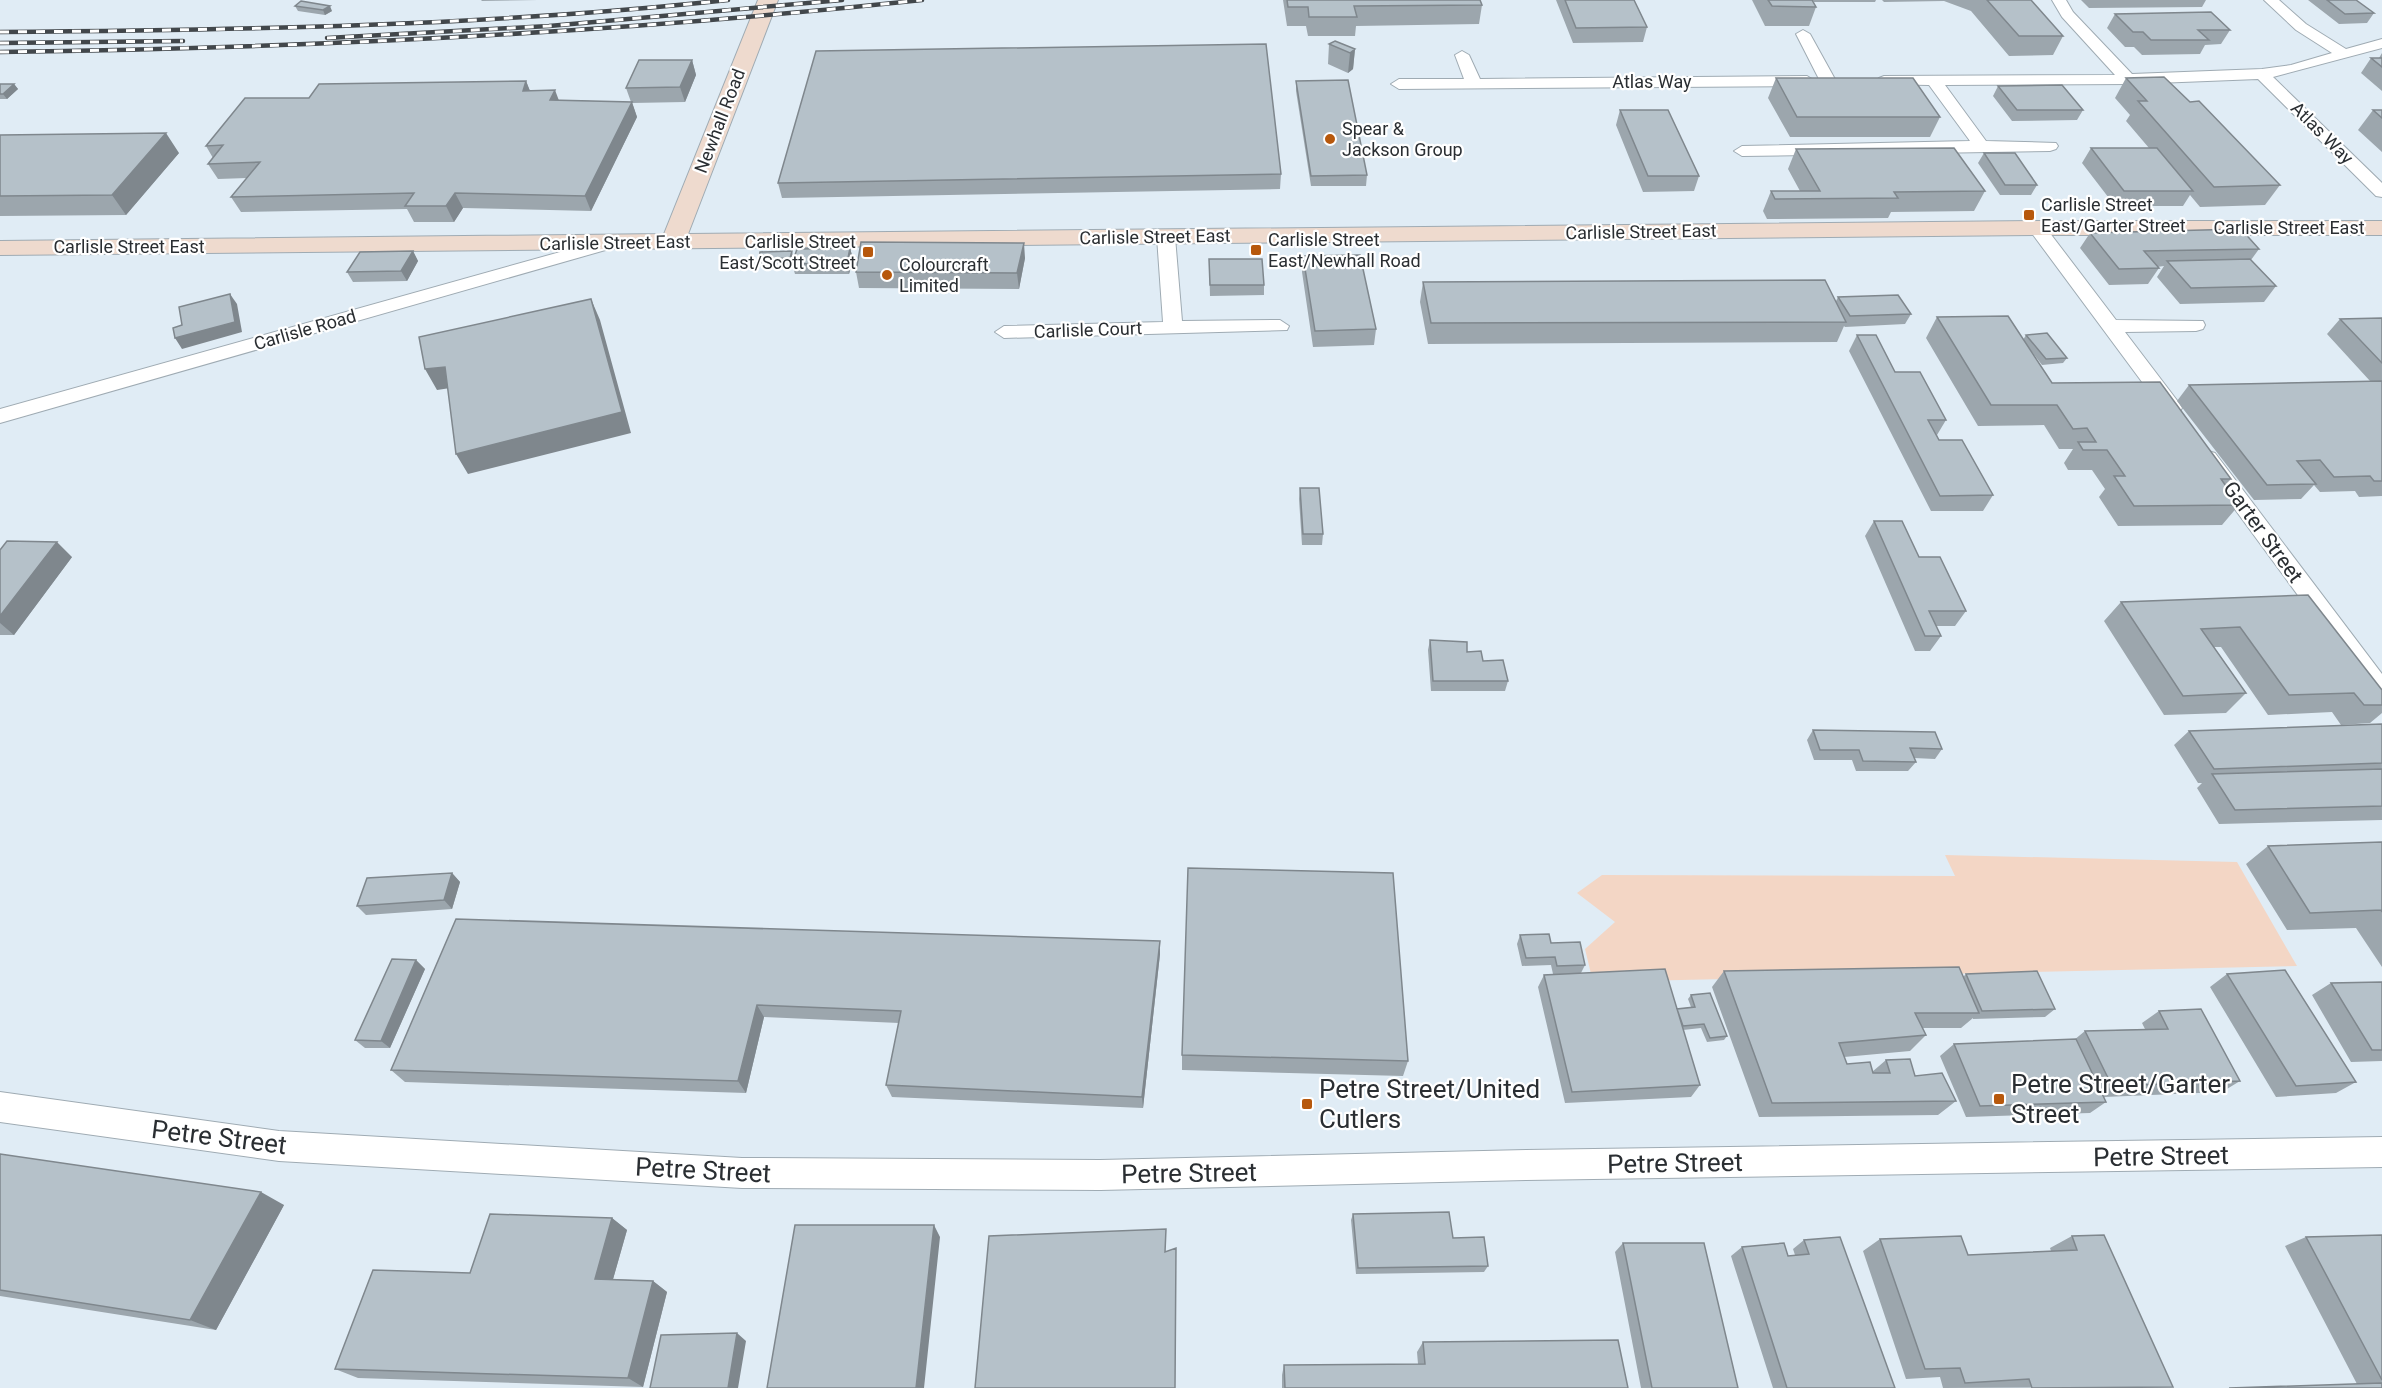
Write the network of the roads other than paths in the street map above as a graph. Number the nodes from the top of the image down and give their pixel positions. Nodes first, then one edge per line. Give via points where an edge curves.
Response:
1 (768, 0) edge
2 (2271, 0) edge
3 (2058, 6) edge
4 (1803, 34) edge
5 (2382, 43) edge
6 (2343, 53) junction
7 (1462, 55) dead end
8 (2262, 74) junction
9 (2128, 79) junction
10 (1864, 81) edge
11 (1934, 81) junction
12 (1399, 84) dead end
13 (1476, 84) junction
14 (1981, 146) junction
15 (2050, 146) dead end
16 (1742, 151) dead end
17 (2382, 192) edge
18 (2037, 228) junction
19 (2382, 228) edge
20 (1166, 237) junction
21 (673, 242) junction
22 (610, 243) junction
23 (0, 248) edge
24 (1280, 326) dead end
25 (2196, 326) dead end
26 (1173, 327) junction
27 (2112, 327) junction
28 (1004, 333) dead end
29 (0, 416) edge
30 (2181, 420) edge
31 (2194, 439) edge
32 (2382, 692) edge
33 (0, 1107) edge
34 (2382, 1152) edge

1 - 21 main road, Newhall Road
2 - 6 street via 2301,27
3 - 9 street
4 - 13 street, Atlas Way via 1834,81
5 - 6 street, Atlas Way
6 - 8 street, Atlas Way
7 - 13 street
8 - 9 street, Atlas Way
8 - 17 street, Atlas Way
9 - 11 street, Atlas Way
10 - 11 street, Atlas Way
11 - 14 street
12 - 13 street, Atlas Way
14 - 15 street
14 - 16 street
18 - 19 main road, Carlisle Street East
18 - 20 main road, Carlisle Street East
18 - 27 street
20 - 21 main road, Carlisle Street East
20 - 26 street, Carlisle Court
21 - 22 main road, Carlisle Street East
22 - 23 main road, Carlisle Street East
22 - 29 street, Carlisle Road
24 - 26 street, Carlisle Court
25 - 27 street
26 - 28 street, Carlisle Court
27 - 30 street
31 - 32 street, Garter Street
33 - 34 street, Petre Street via 279,1146 742,1173 1100,1175

